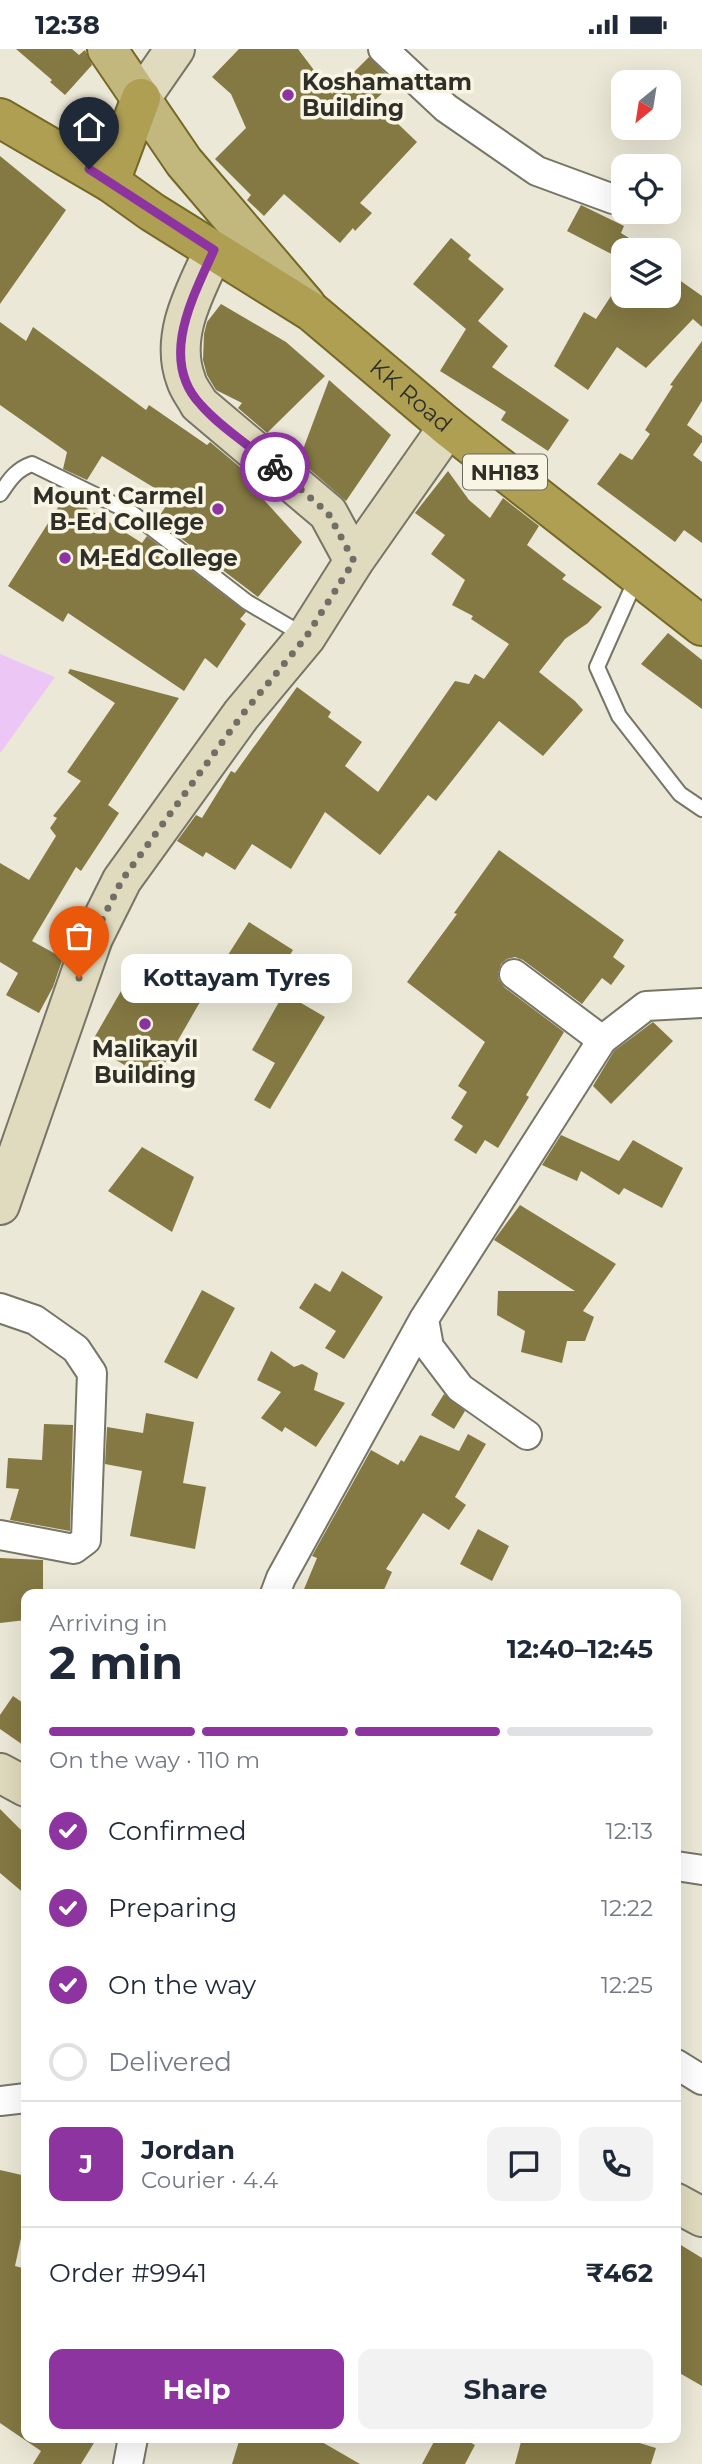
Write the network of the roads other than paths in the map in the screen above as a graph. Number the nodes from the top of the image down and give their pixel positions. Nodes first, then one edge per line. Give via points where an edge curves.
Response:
1 (107, 49) edge
2 (176, 49) edge
3 (383, 49) edge
4 (141, 98) junction
5 (0, 118) edge
6 (110, 181) junction
7 (611, 198) edge
8 (214, 250) junction
9 (312, 311) junction
10 (448, 427) junction
11 (0, 495) edge
12 (354, 561) junction
13 (638, 576) junction
14 (702, 626) edge
15 (306, 637) junction
16 (702, 809) edge
17 (514, 974) dead end
18 (702, 1003) edge
19 (602, 1040) junction
20 (0, 1205) edge
21 (0, 1308) edge
22 (424, 1319) junction
23 (527, 1435) dead end
24 (0, 1535) edge
25 (277, 1589) edge
26 (0, 1773) edge
27 (21, 1784) edge
28 (681, 1867) edge
29 (702, 1870) edge
30 (681, 2067) edge
31 (702, 2080) edge
32 (21, 2099) edge
33 (0, 2101) edge
34 (681, 2206) edge
35 (702, 2217) edge
36 (132, 2443) edge
37 (128, 2464) edge

1 - 4 main road
2 - 4 main road
3 - 7 street via 446,108 537,171
4 - 6 highway
4 - 9 main road via 184,162
5 - 6 highway, NH183
6 - 8 highway, NH183
8 - 9 highway, KK Road / NH183
8 - 12 main road via 182,330 180,357 186,381 199,404 328,513
9 - 10 highway, KK Road / NH183
10 - 12 main road
10 - 13 highway, KK Road / NH183
11 - 15 lane via 13,475 32,464 132,513 247,602
12 - 15 main road
13 - 14 highway, KK Road / NH183
13 - 16 lane via 597,667 619,716 680,794
15 - 20 main road via 81,931
17 - 19 street
18 - 19 street via 646,1006
19 - 22 street
21 - 24 street via 45,1327 76,1349 92,1373 86,1540 75,1549
22 - 23 street via 429,1347 460,1388
22 - 25 street
26 - 27 main road
28 - 29 street
30 - 31 street
32 - 33 street
34 - 35 main road
36 - 37 street

